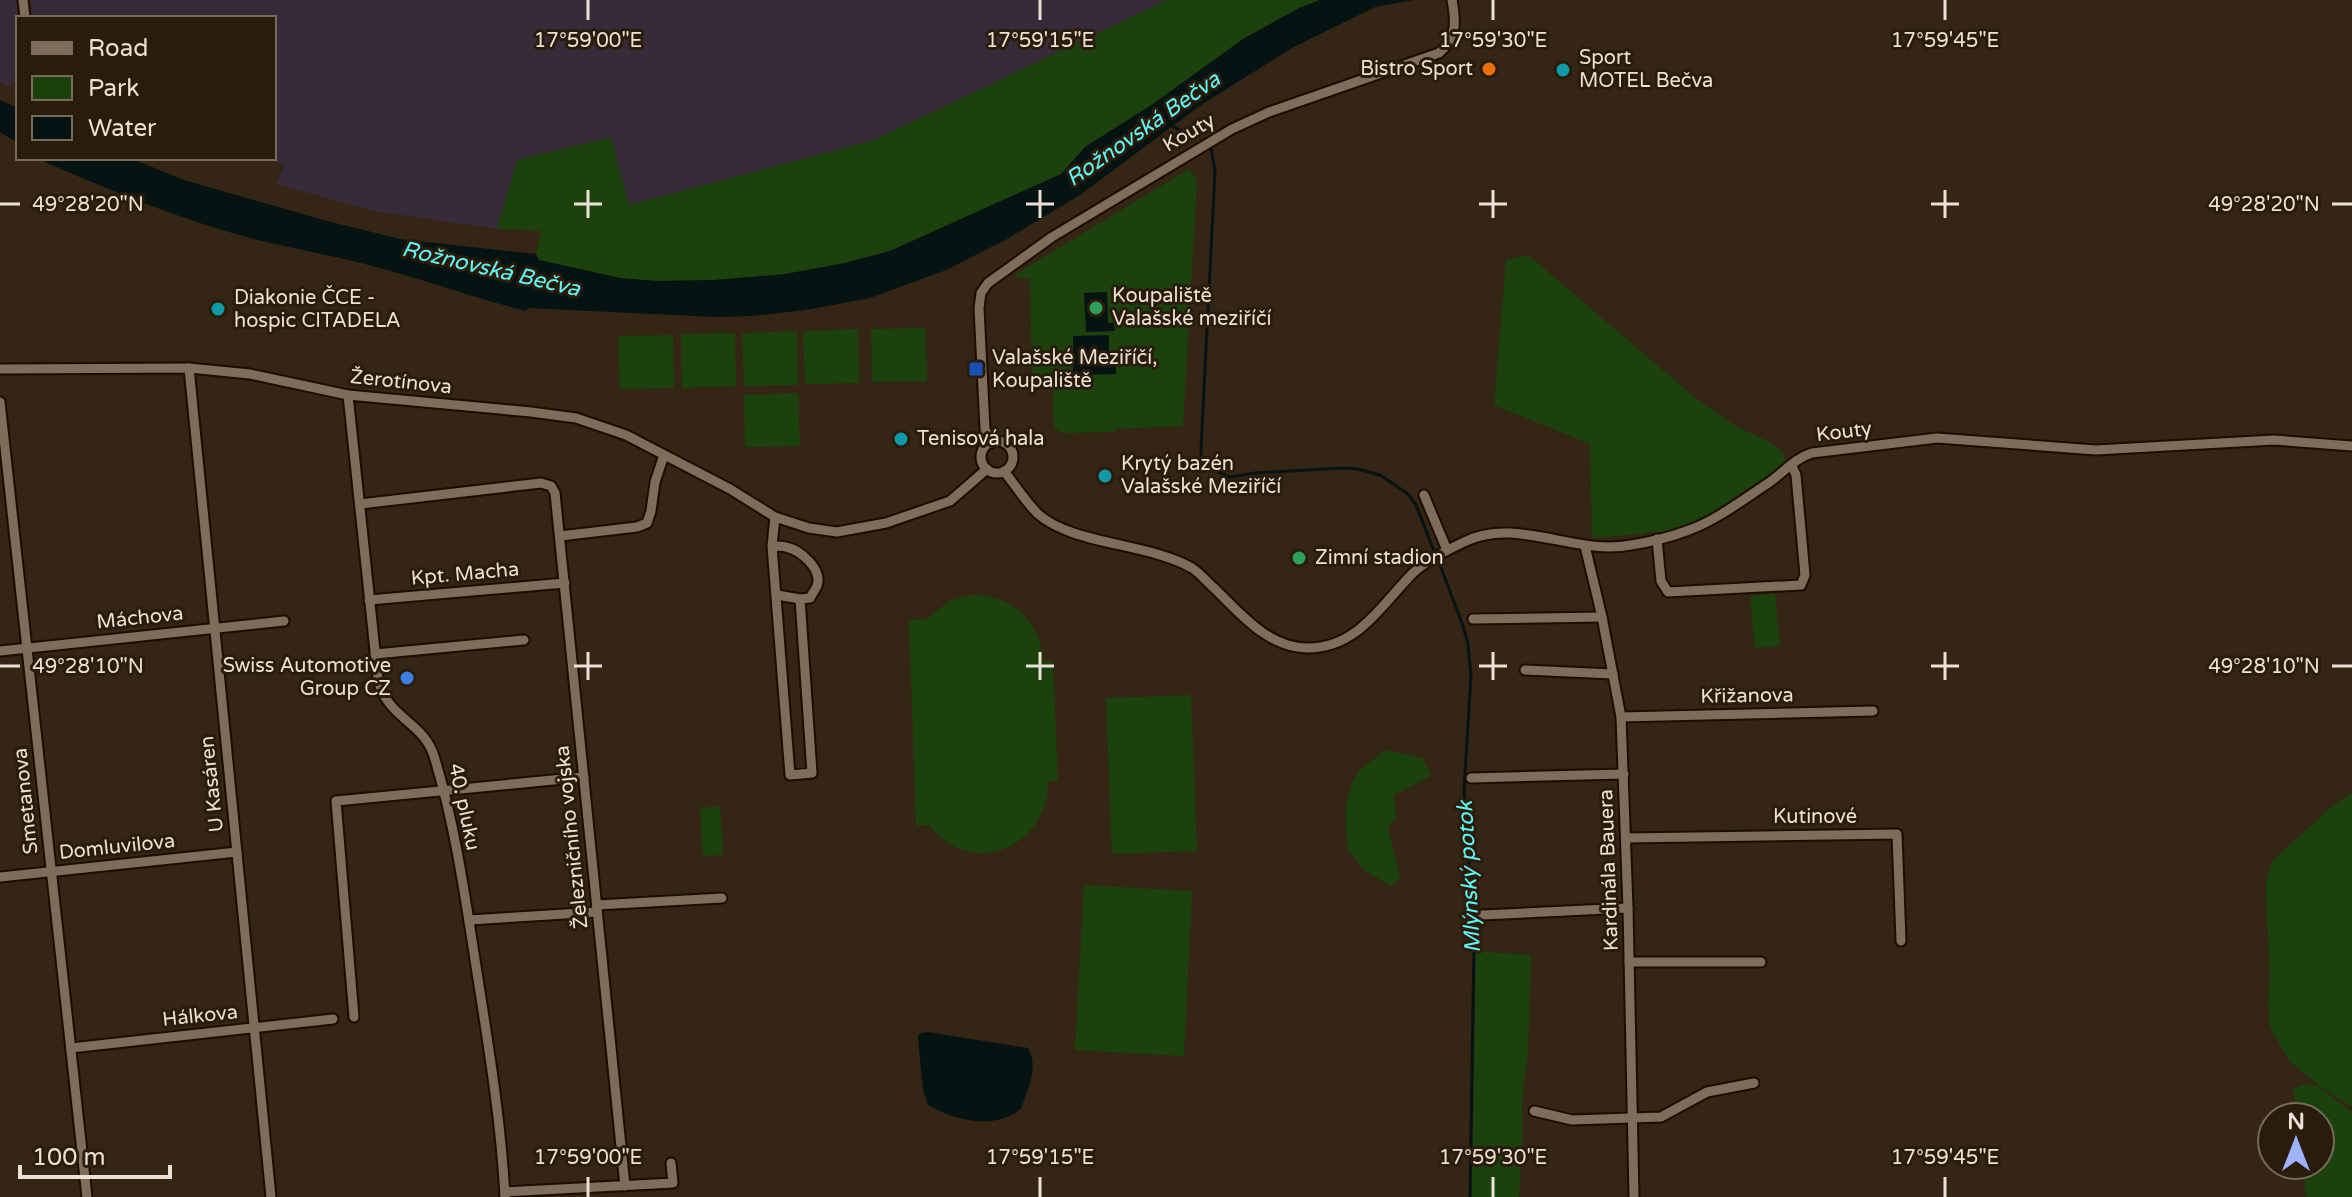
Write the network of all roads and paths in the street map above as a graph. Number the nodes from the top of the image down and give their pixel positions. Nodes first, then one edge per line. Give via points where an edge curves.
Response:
1 (1452, 0) edge
2 (189, 368) junction
3 (0, 369) edge
4 (348, 395) junction
5 (0, 402) edge
6 (991, 443) junction
7 (2352, 446) edge
8 (664, 455) junction
9 (1792, 466) junction
10 (987, 469) junction
11 (1004, 471) junction
12 (1424, 495) dead end
13 (360, 504) junction
14 (775, 517) junction
15 (560, 536) junction
16 (1657, 539) junction
17 (772, 546) junction
18 (1585, 546) junction
19 (1447, 550) junction
20 (565, 583) junction
21 (777, 595) junction
22 (800, 599) junction
23 (369, 600) junction
24 (1602, 617) junction
25 (1473, 619) dead end
26 (284, 621) dead end
27 (215, 629) junction
28 (524, 640) dead end
29 (27, 648) junction
30 (0, 651) edge
31 (375, 654) junction
32 (1525, 670) dead end
33 (1613, 674) junction
34 (1873, 711) dead end
35 (1621, 717) junction
36 (1624, 774) junction
37 (584, 777) junction
38 (1471, 778) dead end
39 (444, 790) junction
40 (1626, 838) junction
41 (237, 852) junction
42 (51, 872) junction
43 (0, 877) edge
44 (722, 898) dead end
45 (597, 908) junction
46 (1628, 908) junction
47 (1482, 915) dead end
48 (469, 920) junction
49 (1901, 941) dead end
50 (1629, 962) junction
51 (1761, 962) dead end
52 (354, 1017) dead end
53 (333, 1019) dead end
54 (255, 1028) junction
55 (71, 1048) junction
56 (1754, 1083) dead end
57 (1534, 1111) dead end
58 (1632, 1118) junction
59 (671, 1163) dead end
60 (625, 1186) junction
61 (505, 1194) edge
62 (87, 1197) edge
63 (271, 1197) edge
64 (1634, 1197) edge

1 - 6 street, Kouty via 1454,33 1439,53 1269,112 1218,136 1030,250 988,283 979,308 985,429
2 - 3 street, Žerotínova
2 - 4 street, Žerotínova via 250,374
2 - 27 street, U Kasáren
4 - 8 street, Žerotínova via 555,414 601,425
4 - 13 street, 40. pluku
5 - 29 street, Smetanova
6 - 10 street, Kouty via 982,452
6 - 11 street, Kouty via 1003,442 1012,450 1012,462
7 - 9 street, Kouty via 2274,440 2096,450 1937,438 1812,453
8 - 14 street, Žerotínova
8 - 15 street via 647,523
9 - 16 street, Kouty via 1692,530
9 - 16 street via 1805,575 1801,585 1668,592 1661,581
10 - 11 street
10 - 14 street, Žerotínova via 950,501 886,523 837,532
11 - 19 street, Kouty via 1040,516 1194,569 1249,623 1286,645 1329,646 1347,639 1415,571
12 - 19 street
13 - 15 street, Železničního vojska via 551,486
13 - 23 street, 40. pluku
14 - 17 street
15 - 20 street, Železničního vojska
16 - 18 street, Kouty via 1629,546
17 - 21 street
17 - 22 street via 788,547 816,571 817,586 810,598
18 - 19 street, Kouty via 1494,533 1479,534
18 - 24 street, Kardinála Bauera
20 - 23 street, Kpt. Macha
20 - 37 street, Železničního vojska
21 - 22 street
21 - 22 street via 790,775 812,773
23 - 31 street, 40. pluku
24 - 25 street
24 - 33 street, Kardinála Bauera
26 - 27 street, Máchova
27 - 29 street, Máchova
27 - 41 street, U Kasáren
28 - 31 street
29 - 30 street, Máchova
29 - 42 street, Smetanova
31 - 39 street, 40. pluku via 384,698 429,744
32 - 33 street
33 - 35 street, Kardinála Bauera
34 - 35 street, Křižanova
35 - 36 street, Kardinála Bauera
36 - 38 street
36 - 40 street, Kardinála Bauera
37 - 39 street
37 - 45 street, Železničního vojska
39 - 48 street, 40. pluku
39 - 52 street via 336,801
40 - 46 street, Kardinála Bauera
40 - 49 street, Kutinové via 1897,834
41 - 42 street, Domluvilova
41 - 54 street, U Kasáren
42 - 43 street, Domluvilova
42 - 55 street, Smetanova
44 - 45 street
45 - 48 street
45 - 60 street, Železničního vojska
46 - 47 street
46 - 50 street, Kardinála Bauera
48 - 61 street, 40. pluku
50 - 51 street
50 - 58 street, Kardinála Bauera
53 - 54 street, Hálkova
54 - 55 street, Hálkova
54 - 63 street, U Kasáren
55 - 62 street, Smetanova
56 - 58 street via 1707,1092 1661,1117
57 - 58 street via 1572,1120
58 - 64 street, Kardinála Bauera
59 - 60 street via 673,1183
60 - 61 street

